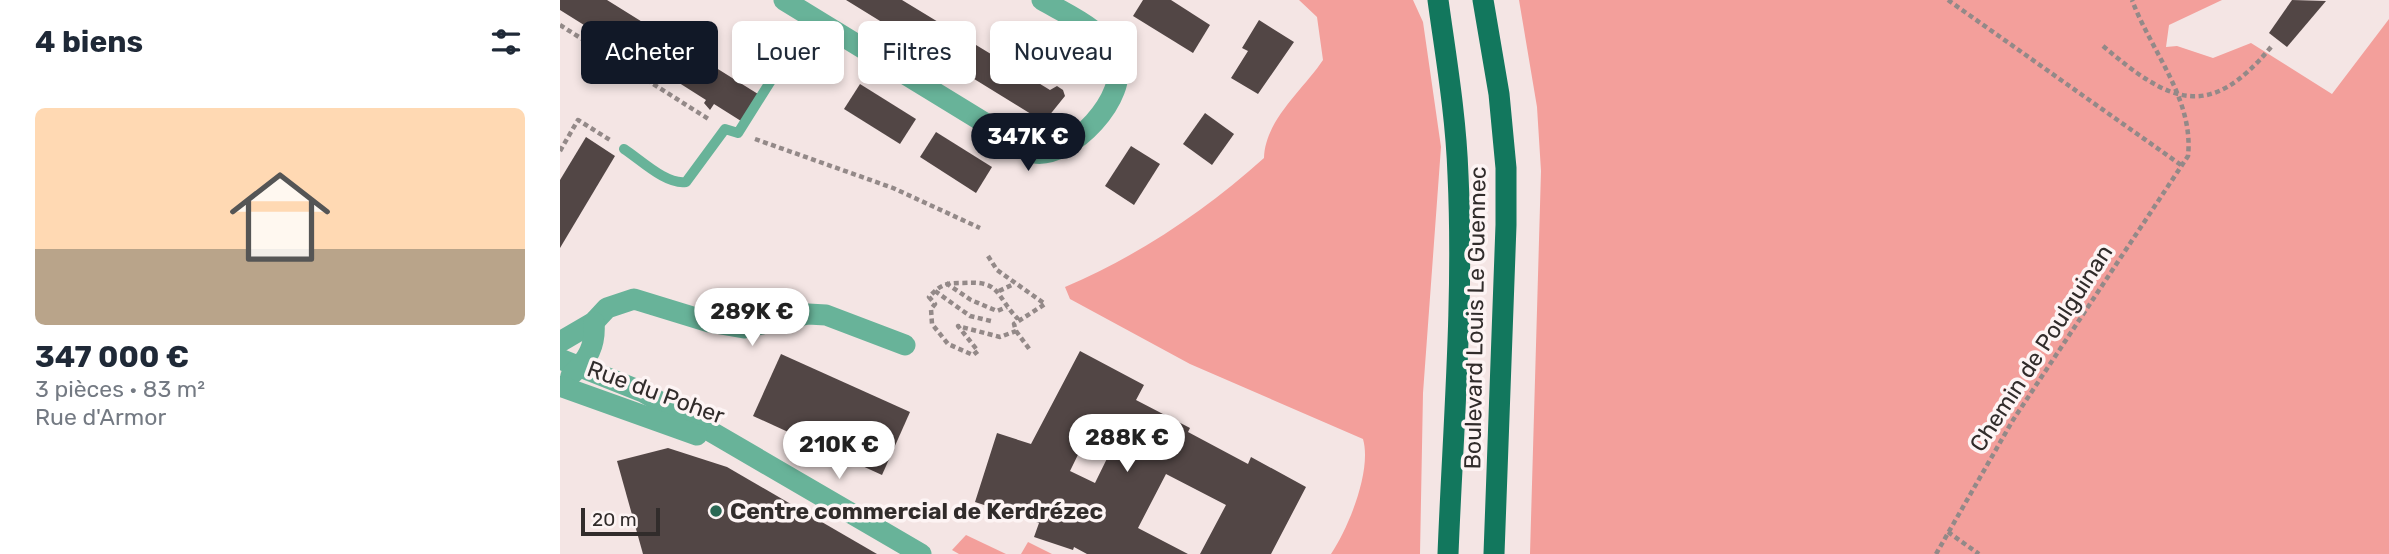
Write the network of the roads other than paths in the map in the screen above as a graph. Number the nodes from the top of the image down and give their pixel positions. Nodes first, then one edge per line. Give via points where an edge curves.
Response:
1 (784, 0) edge
2 (1042, 0) edge
3 (1438, 0) edge
4 (1483, 0) edge
5 (811, 17) junction
6 (624, 149) road end
7 (594, 322) junction
8 (560, 342) edge
9 (905, 345) dead end
10 (560, 359) edge
11 (582, 366) junction
12 (560, 385) edge
13 (735, 448) junction
14 (921, 554) edge
15 (1448, 554) edge
16 (1494, 554) edge

1 - 5 street
2 - 5 street via 1101,37 1118,67 1115,91 1100,115 1072,142 1041,154
3 - 15 main road, Boulevard Louis Le Guennec via 1452,94 1460,260
4 - 16 main road, Boulevard Louis Le Guennec via 1506,168
5 - 6 lane via 738,134 725,129 686,182 666,177
7 - 8 street
7 - 9 street via 607,308 634,299 727,326 761,326 808,314 827,315
7 - 11 street via 593,347
10 - 11 street, Rue du Poher
11 - 12 street
11 - 13 street, Rue du Poher via 643,392
12 - 13 street, Rue du Poher
13 - 14 street, Rue du Poher

